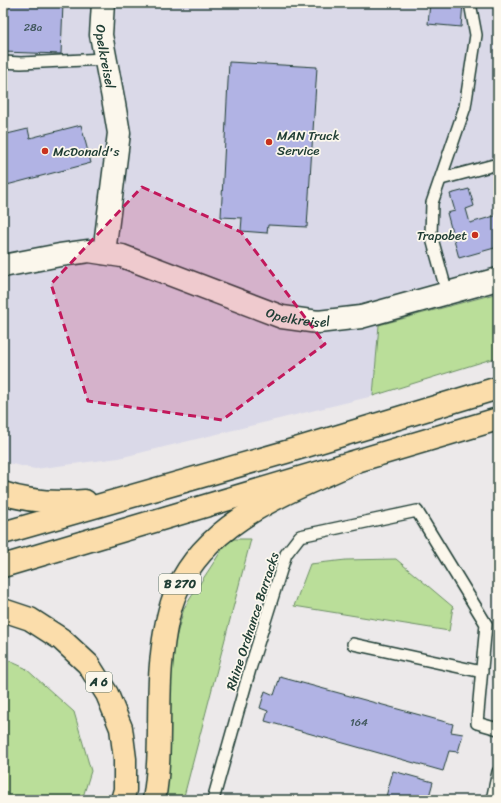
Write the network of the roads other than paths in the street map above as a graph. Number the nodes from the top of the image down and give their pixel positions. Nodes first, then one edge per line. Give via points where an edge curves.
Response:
1 (103, 3) edge
2 (470, 3) edge
3 (105, 59) junction
4 (3, 62) edge
5 (498, 164) edge
6 (441, 179) junction
7 (104, 253) junction
8 (3, 266) edge
9 (498, 279) edge
10 (447, 293) junction
11 (498, 388) edge
12 (498, 419) edge
13 (356, 462) junction
14 (3, 493) edge
15 (120, 499) junction
16 (3, 533) edge
17 (3, 566) edge
18 (3, 610) edge
19 (353, 644) dead end
20 (482, 672) junction
21 (498, 729) edge
22 (498, 772) edge
23 (122, 800) edge
24 (154, 800) edge
25 (213, 800) edge
26 (492, 800) edge

1 - 3 street, Opelkreisel via 101,35
2 - 6 lane via 476,35 465,107
3 - 4 lane
3 - 7 street, Opelkreisel via 119,134
5 - 6 lane
6 - 10 lane via 432,203 431,235
7 - 8 street, Opelkreisel via 89,251
7 - 10 street, Opelkreisel via 122,256 282,317 318,322 361,317
9 - 10 street, Opelkreisel
11 - 15 highway
12 - 13 highway, B 270
13 - 17 highway, B 270
13 - 24 highway, B 270 via 237,521 213,539 194,561 177,590 167,621 161,663 160,740
14 - 15 highway via 15,498 70,502
15 - 16 highway
18 - 23 highway, A 6 via 30,619 61,639 88,664 107,694 121,728 125,759 125,790
19 - 20 lane
20 - 21 lane, Rhine Ordnance Barracks via 477,723
20 - 25 lane, Rhine Ordnance Barracks via 486,624 417,511 300,536 286,554
22 - 26 lane

